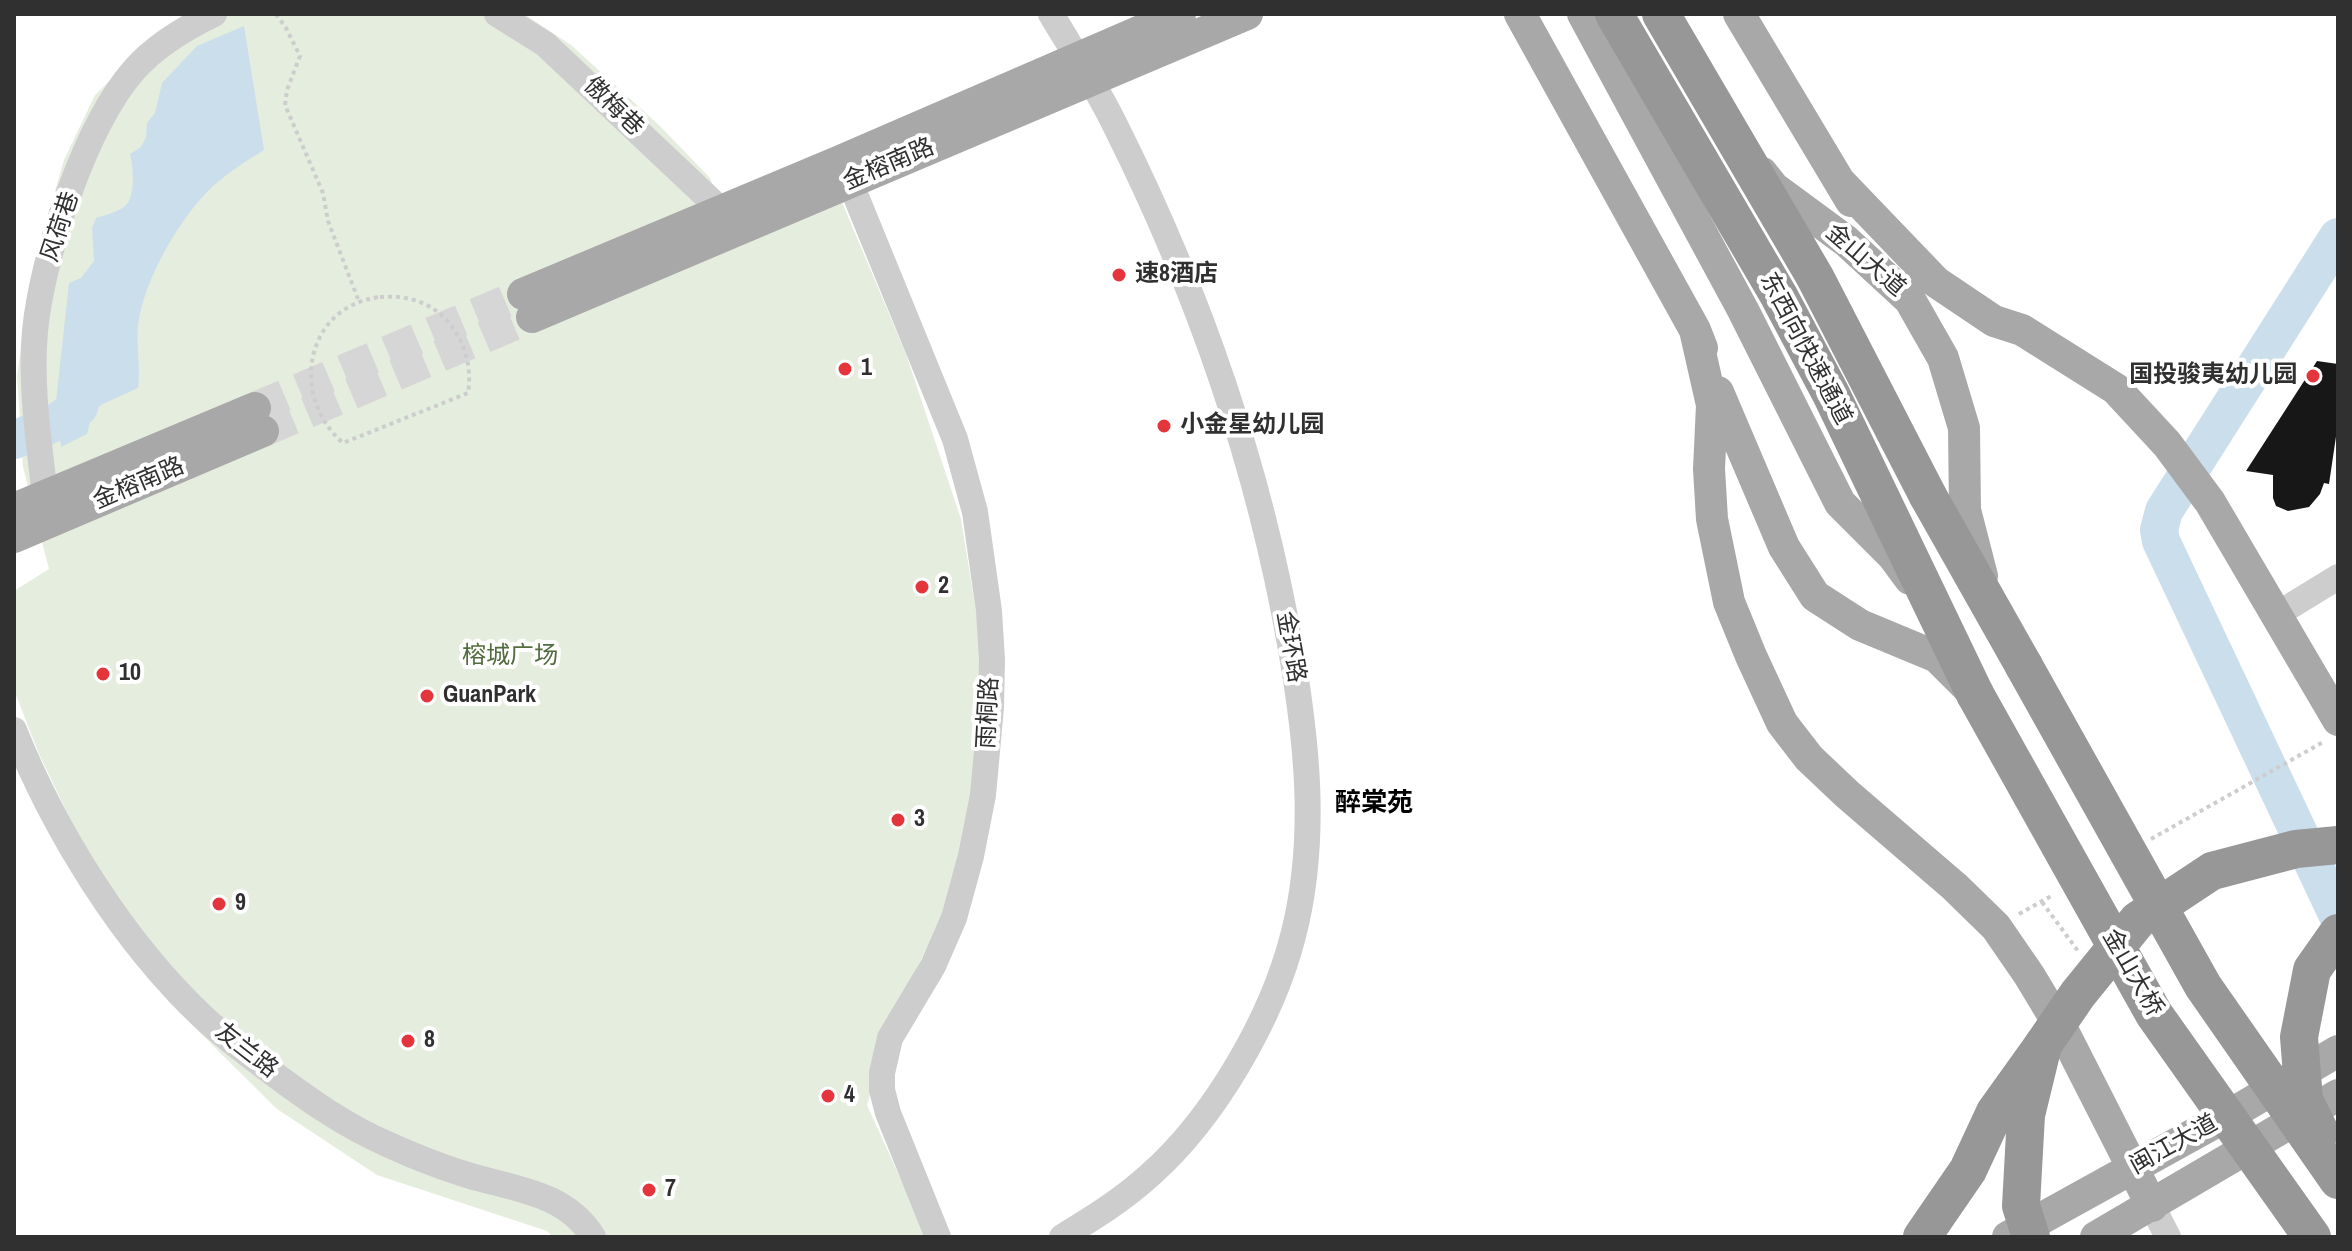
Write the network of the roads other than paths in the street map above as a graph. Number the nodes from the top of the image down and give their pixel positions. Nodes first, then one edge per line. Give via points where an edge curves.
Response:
1 (497, 14) edge
2 (1051, 14) edge
3 (1180, 14) edge
4 (1247, 14) edge
5 (1520, 14) edge
6 (1583, 14) edge
7 (1614, 14) edge
8 (1654, 14) edge
9 (1661, 14) edge
10 (1739, 14) edge
11 (204, 19) edge
12 (1083, 69) junction
13 (850, 182) junction
14 (1840, 182) junction
15 (721, 210) junction
16 (1910, 300) junction
17 (1695, 330) junction
18 (45, 496) junction
19 (14, 509) edge
20 (14, 537) edge
21 (2338, 577) edge
22 (1989, 602) junction
23 (2276, 615) junction
24 (1938, 617) junction
25 (1975, 694) junction
26 (14, 730) edge
27 (2329, 732) edge
28 (2338, 845) edge
29 (2338, 933) edge
30 (2043, 1045) junction
31 (2336, 1050) edge
32 (2338, 1095) edge
33 (2132, 1168) junction
34 (2338, 1171) edge
35 (2338, 1180) edge
36 (2152, 1206) junction
37 (593, 1237) edge
38 (938, 1237) edge
39 (1062, 1237) edge
40 (1922, 1237) edge
41 (2008, 1237) edge
42 (2031, 1237) edge
43 (2096, 1237) edge
44 (2168, 1237) edge
45 (2312, 1237) edge

1 - 15 street, 傲梅巷 via 545,44
2 - 12 street, 金环路
3 - 12 main road, 金榕南路
4 - 12 main road, 金榕南路
5 - 17 main road
6 - 24 main road via 1840,503 1893,556
7 - 24 highway, 东西向快速通道 via 1779,296
8 - 16 main road, 金山大道 via 1710,110 1774,188 1846,241
9 - 22 highway, 东西向快速通道, bridge via 1815,277
10 - 14 main road
11 - 18 street, 风荷巷 via 135,69 110,103 69,200 43,283 36,329
12 - 13 main road, 金榕南路
12 - 15 main road, 金榕南路
12 - 39 street, 金环路 via 1115,125 1178,263 1242,442 1276,567 1303,728 1308,805 1293,936 1241,1057 1175,1151 1128,1193
13 - 15 main road, 金榕南路 via 527,306
13 - 38 street, 雨桐路 via 955,439 975,512 990,625 990,728 971,856 954,918 933,966 890,1038 882,1073 888,1113
14 - 16 main road
14 - 23 main road via 1936,282 2116,389 2167,444 2210,502
16 - 22 main road, 金山大道 via 1943,358 1964,428 1965,510
17 - 25 main road via 1784,547 1815,596 1860,625 1937,657
17 - 33 main road via 1712,405 1712,519 1729,602 1782,723 1809,758 1996,927 2064,1033
18 - 19 main road, 金榕南路
18 - 20 main road, 金榕南路 via 259,420
21 - 23 street
22 - 35 highway, 东西向快速通道, bridge via 2203,986
23 - 27 main road
24 - 25 highway, 东西向快速通道
25 - 45 highway, 金山大桥, bridge via 2154,1014
26 - 37 street, 友兰路 via 86,869 151,962 204,1018 288,1085 355,1129 448,1168 561,1204
28 - 30 highway, bridge via 2296,849 2212,871 2138,920
29 - 34 highway, bridge via 2312,970 2299,1037 2304,1100
30 - 40 highway via 1995,1112 1968,1170
30 - 42 highway, bridge via 2026,1115 2021,1206
31 - 33 main road, 闽江大道
32 - 36 main road, 闽江大道
33 - 36 main road
33 - 41 main road, 闽江大道
36 - 43 main road, 闽江大道
36 - 44 street

